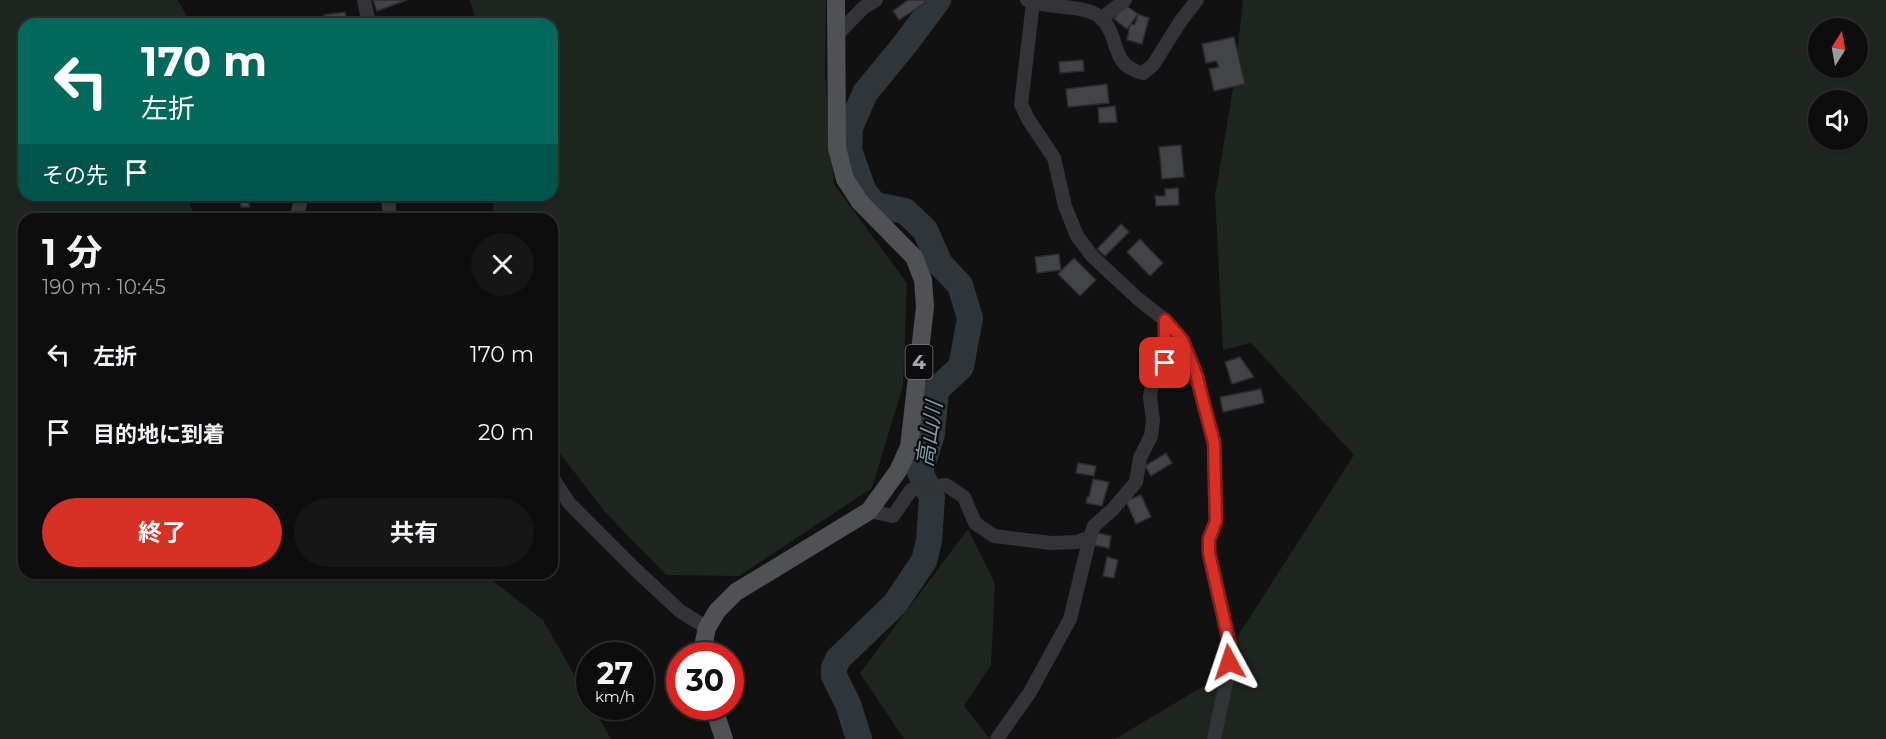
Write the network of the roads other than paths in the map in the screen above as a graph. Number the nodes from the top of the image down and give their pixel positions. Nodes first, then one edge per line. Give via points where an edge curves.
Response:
1 (363, 0) edge
2 (837, 0) edge
3 (876, 0) edge
4 (1125, 0) edge
5 (1197, 0) edge
6 (1030, 2) edge
7 (368, 18) edge
8 (1101, 19) junction
9 (837, 35) junction
10 (1165, 320) junction
11 (558, 486) edge
12 (869, 511) junction
13 (1090, 537) junction
14 (707, 628) junction
15 (704, 642) edge
16 (718, 720) edge
17 (724, 739) edge
18 (998, 739) edge
19 (1214, 739) edge

1 - 7 street
2 - 9 main road, 4
3 - 9 street
4 - 8 street
5 - 8 street via 1143,74 1131,71 1121,62 1107,24
6 - 8 street via 1097,14
6 - 10 street via 1021,104 1054,158 1065,206 1077,236 1092,256
9 - 12 main road, 4 via 837,148 845,179 860,202 914,257 923,280 925,308 909,447 898,471
10 - 13 street via 1165,363 1152,384 1151,436 1140,458 1136,482 1094,526
10 - 19 street via 1183,341 1214,443 1216,521 1209,553 1230,646
11 - 14 street via 569,503 637,571 680,611
12 - 13 street via 893,516 911,490 946,485 964,497 975,524 994,536 1051,543
12 - 14 main road, 4 via 736,592
13 - 18 street via 1070,619 1030,692
14 - 15 main road, 4
16 - 17 main road

